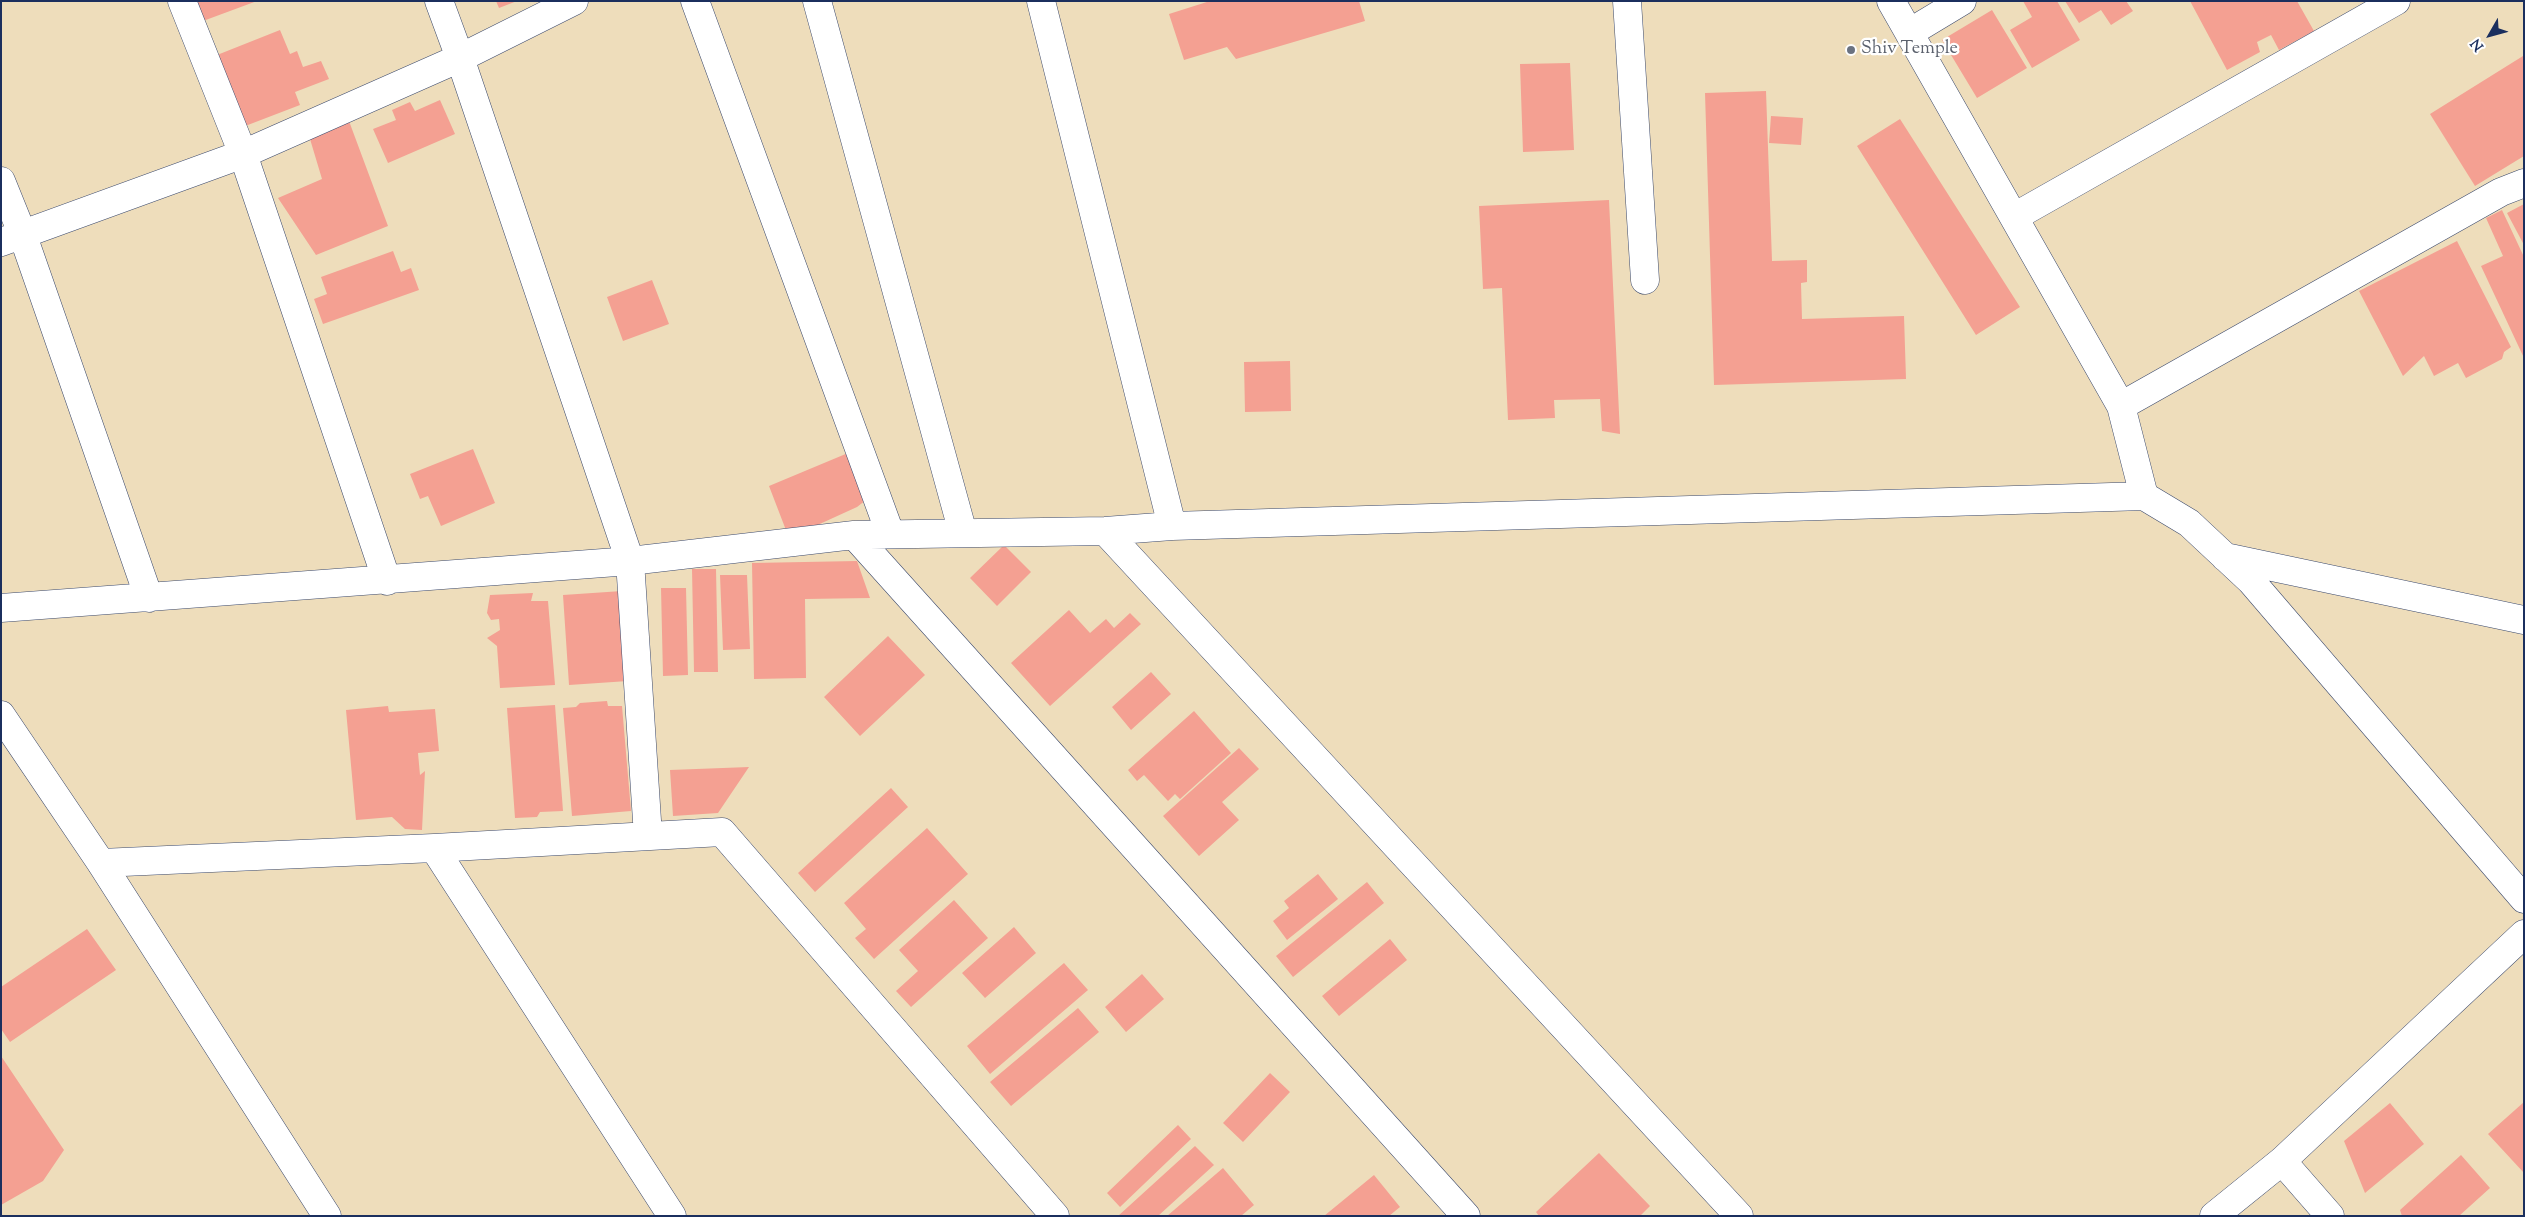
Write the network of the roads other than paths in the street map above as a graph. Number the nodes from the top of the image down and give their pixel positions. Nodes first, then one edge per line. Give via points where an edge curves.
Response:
1 (182, 1) edge
2 (438, 1) edge
3 (574, 1) edge
4 (695, 1) edge
5 (817, 1) edge
6 (1041, 1) edge
7 (1626, 1) edge
8 (1891, 1) edge
9 (1962, 1) edge
10 (2396, 1) edge
11 (1909, 33) junction
12 (460, 58) junction
13 (243, 154) junction
14 (1, 180) edge
15 (2524, 184) edge
16 (2014, 217) junction
17 (12, 238) edge
18 (1646, 280) dead end
19 (2121, 406) junction
20 (2144, 496) junction
21 (1172, 526) junction
22 (1105, 531) junction
23 (890, 533) junction
24 (963, 533) junction
25 (854, 535) junction
26 (2225, 556) junction
27 (630, 561) junction
28 (387, 581) junction
29 (149, 598) junction
30 (1, 608) edge
31 (2524, 620) edge
32 (1, 715) edge
33 (648, 836) junction
34 (434, 848) junction
35 (101, 862) junction
36 (2524, 899) edge
37 (2524, 934) edge
38 (2282, 1161) junction
39 (327, 1216) edge
40 (672, 1216) edge
41 (1055, 1216) edge
42 (1466, 1216) edge
43 (1738, 1216) edge
44 (2214, 1216) edge
45 (2330, 1216) edge

1 - 13 street
2 - 12 street
3 - 12 street
4 - 23 street
5 - 24 street
6 - 21 street
7 - 18 street
8 - 11 street
9 - 11 street
10 - 16 street
11 - 16 street
12 - 13 street
12 - 27 street
13 - 17 street
13 - 28 street
14 - 17 street
15 - 19 street via 2501,192
16 - 19 street
17 - 29 street
19 - 20 street
20 - 21 street
20 - 26 street via 2190,523
21 - 22 street
22 - 24 street
22 - 43 street
23 - 24 street
23 - 25 street
25 - 27 street
25 - 42 street
26 - 31 street
26 - 36 street
27 - 28 street
27 - 33 street
28 - 29 street
29 - 30 street
32 - 35 street
33 - 34 street
33 - 41 street via 722,832
34 - 35 street
34 - 40 street
35 - 39 street
37 - 38 street
38 - 44 street
38 - 45 street

